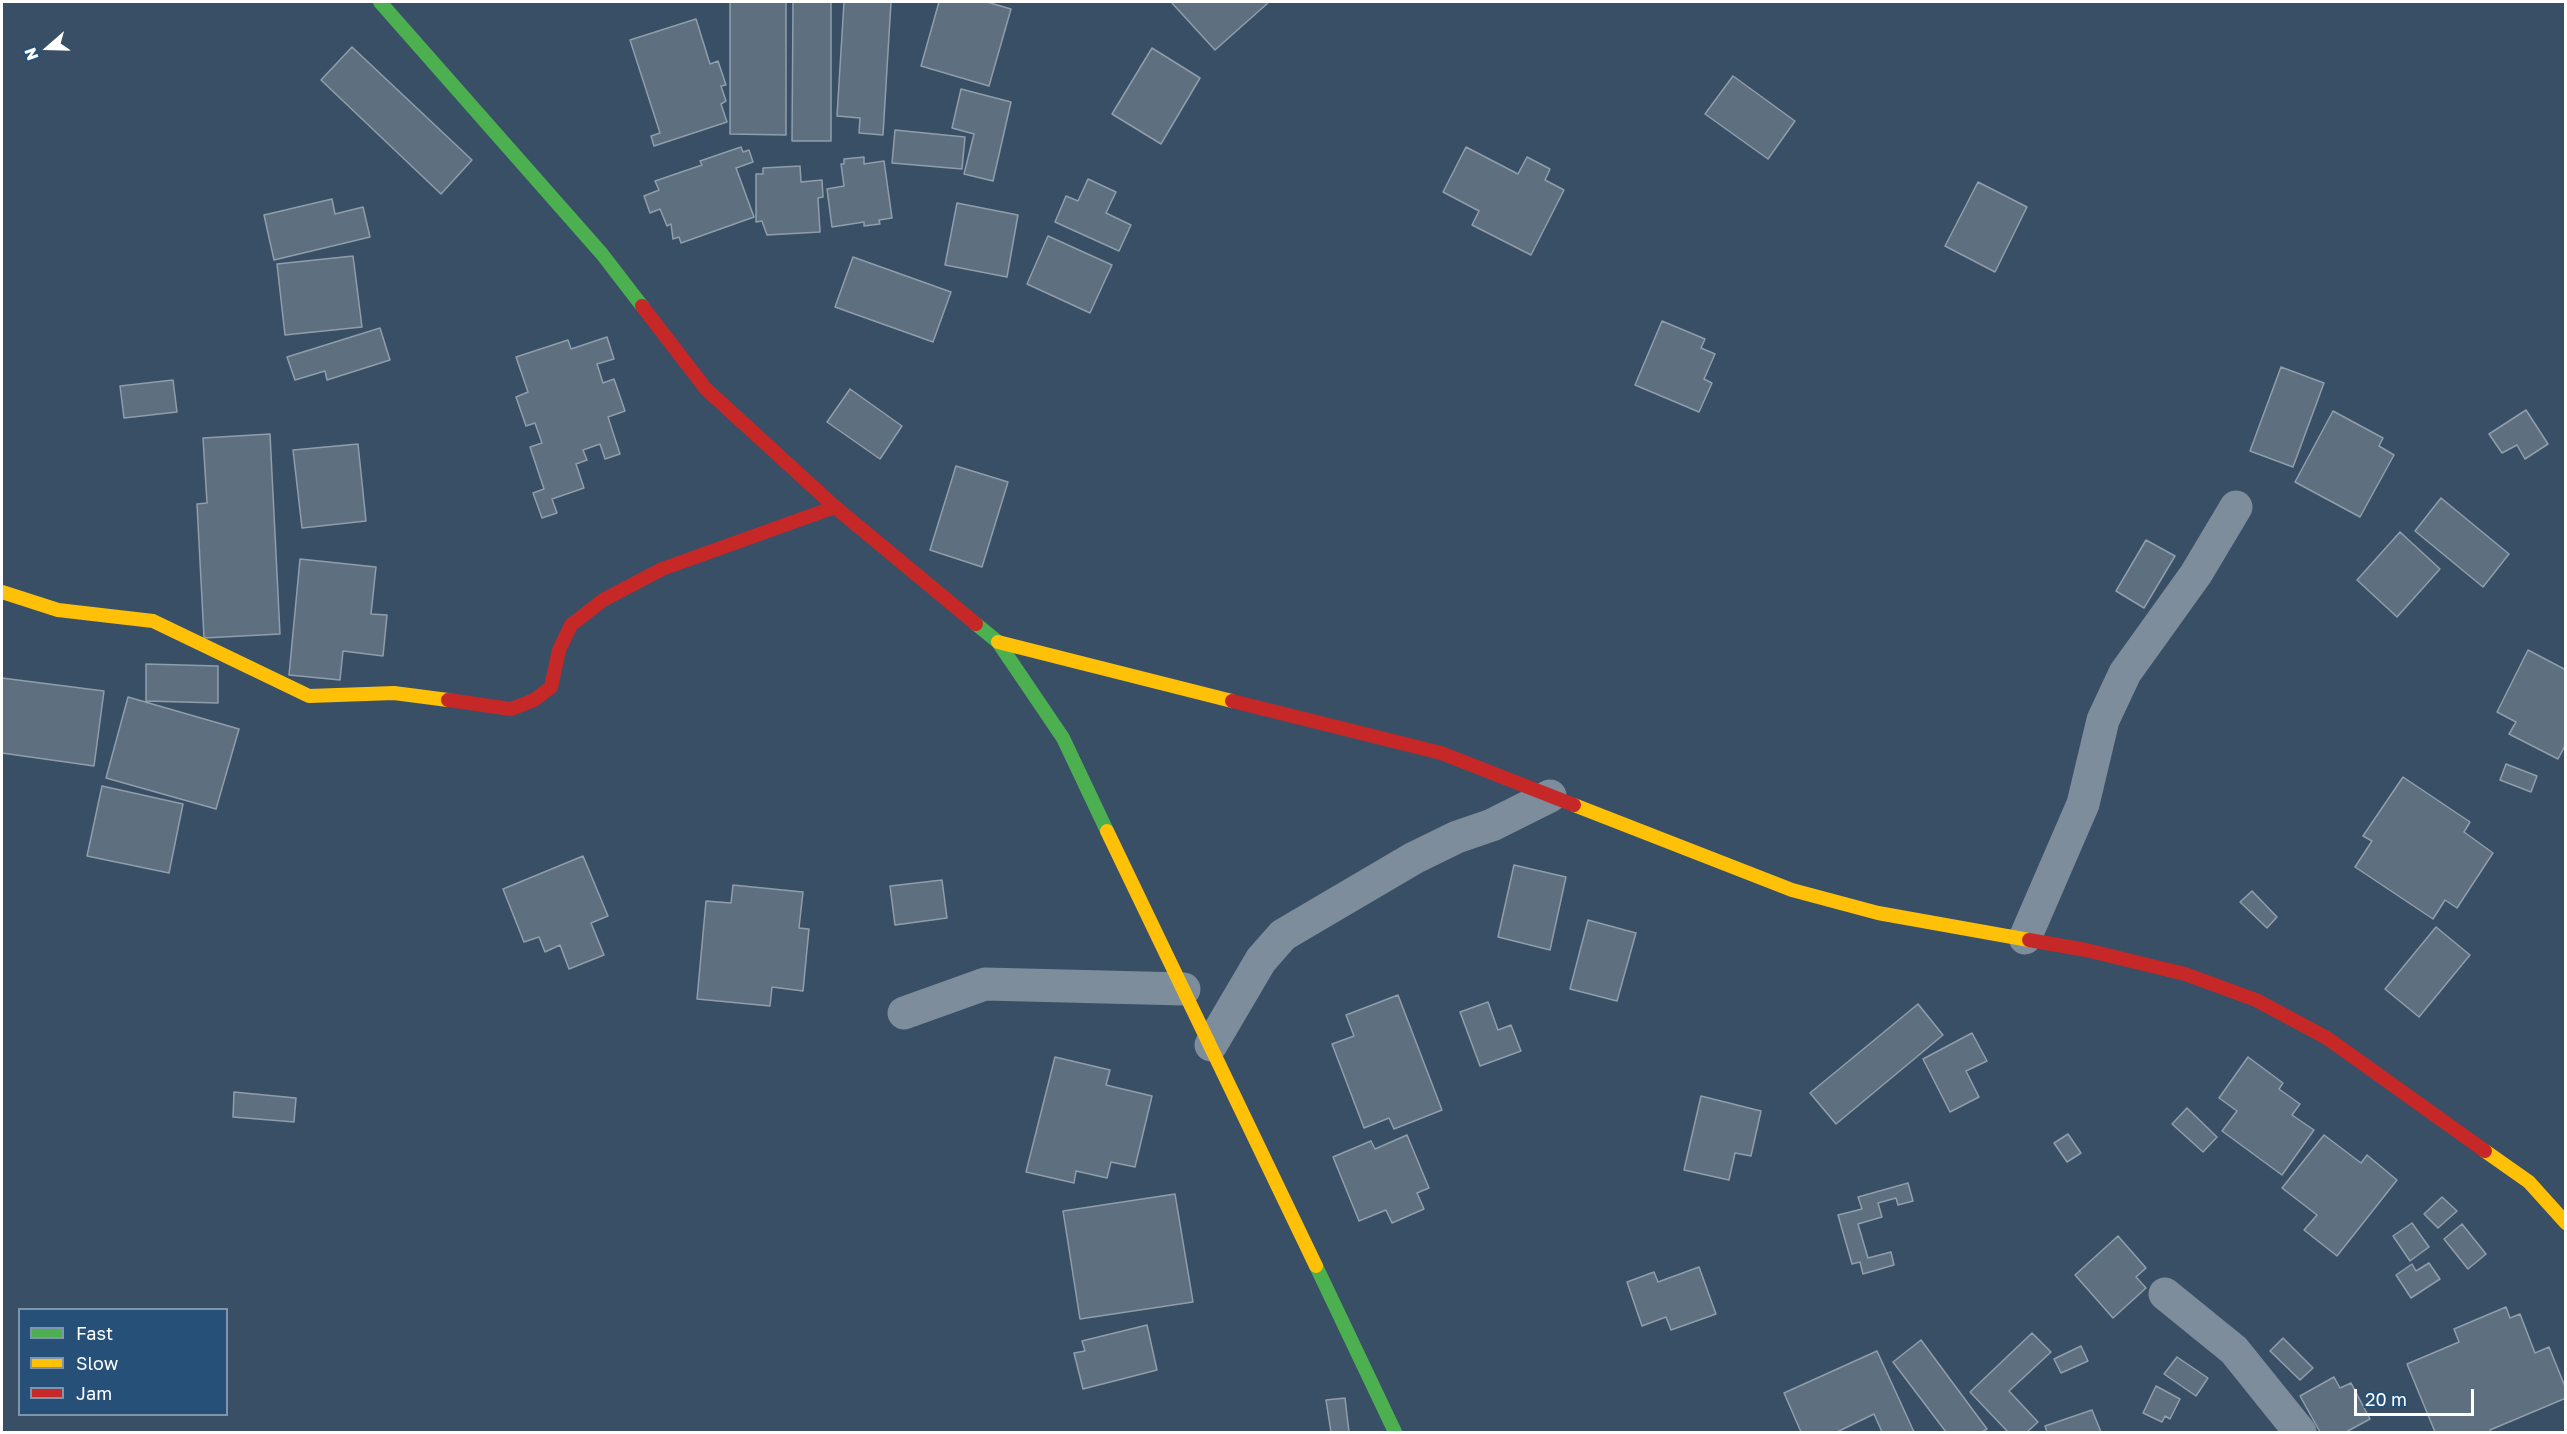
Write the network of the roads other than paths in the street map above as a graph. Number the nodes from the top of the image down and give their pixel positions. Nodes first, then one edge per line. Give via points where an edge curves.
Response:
1 (380, 2) edge
2 (835, 507) junction
3 (2236, 507) dead end
4 (2, 592) edge
5 (998, 642) junction
6 (1550, 796) junction
7 (2025, 938) junction
8 (1184, 989) junction
9 (904, 1013) dead end
10 (1211, 1045) junction
11 (2565, 1223) edge
12 (2165, 1294) dead end
13 (1395, 1432) edge
14 (2300, 1432) edge

1 - 2 street via 602,254 706,389
2 - 4 street via 662,570 603,600 571,625 559,650 551,687 534,700 511,709 394,693 309,696 153,621 58,610
2 - 5 street
3 - 7 street via 2196,574 2125,673 2103,720 2083,804
5 - 6 street via 1441,753
5 - 8 street via 1063,738
6 - 7 street via 1792,890 1878,913
6 - 10 street via 1414,858 1283,935 1255,969
7 - 11 street via 2185,975 2256,1000 2327,1038 2529,1182
8 - 9 street via 985,984
8 - 10 street
10 - 13 street
12 - 14 street via 2234,1350

